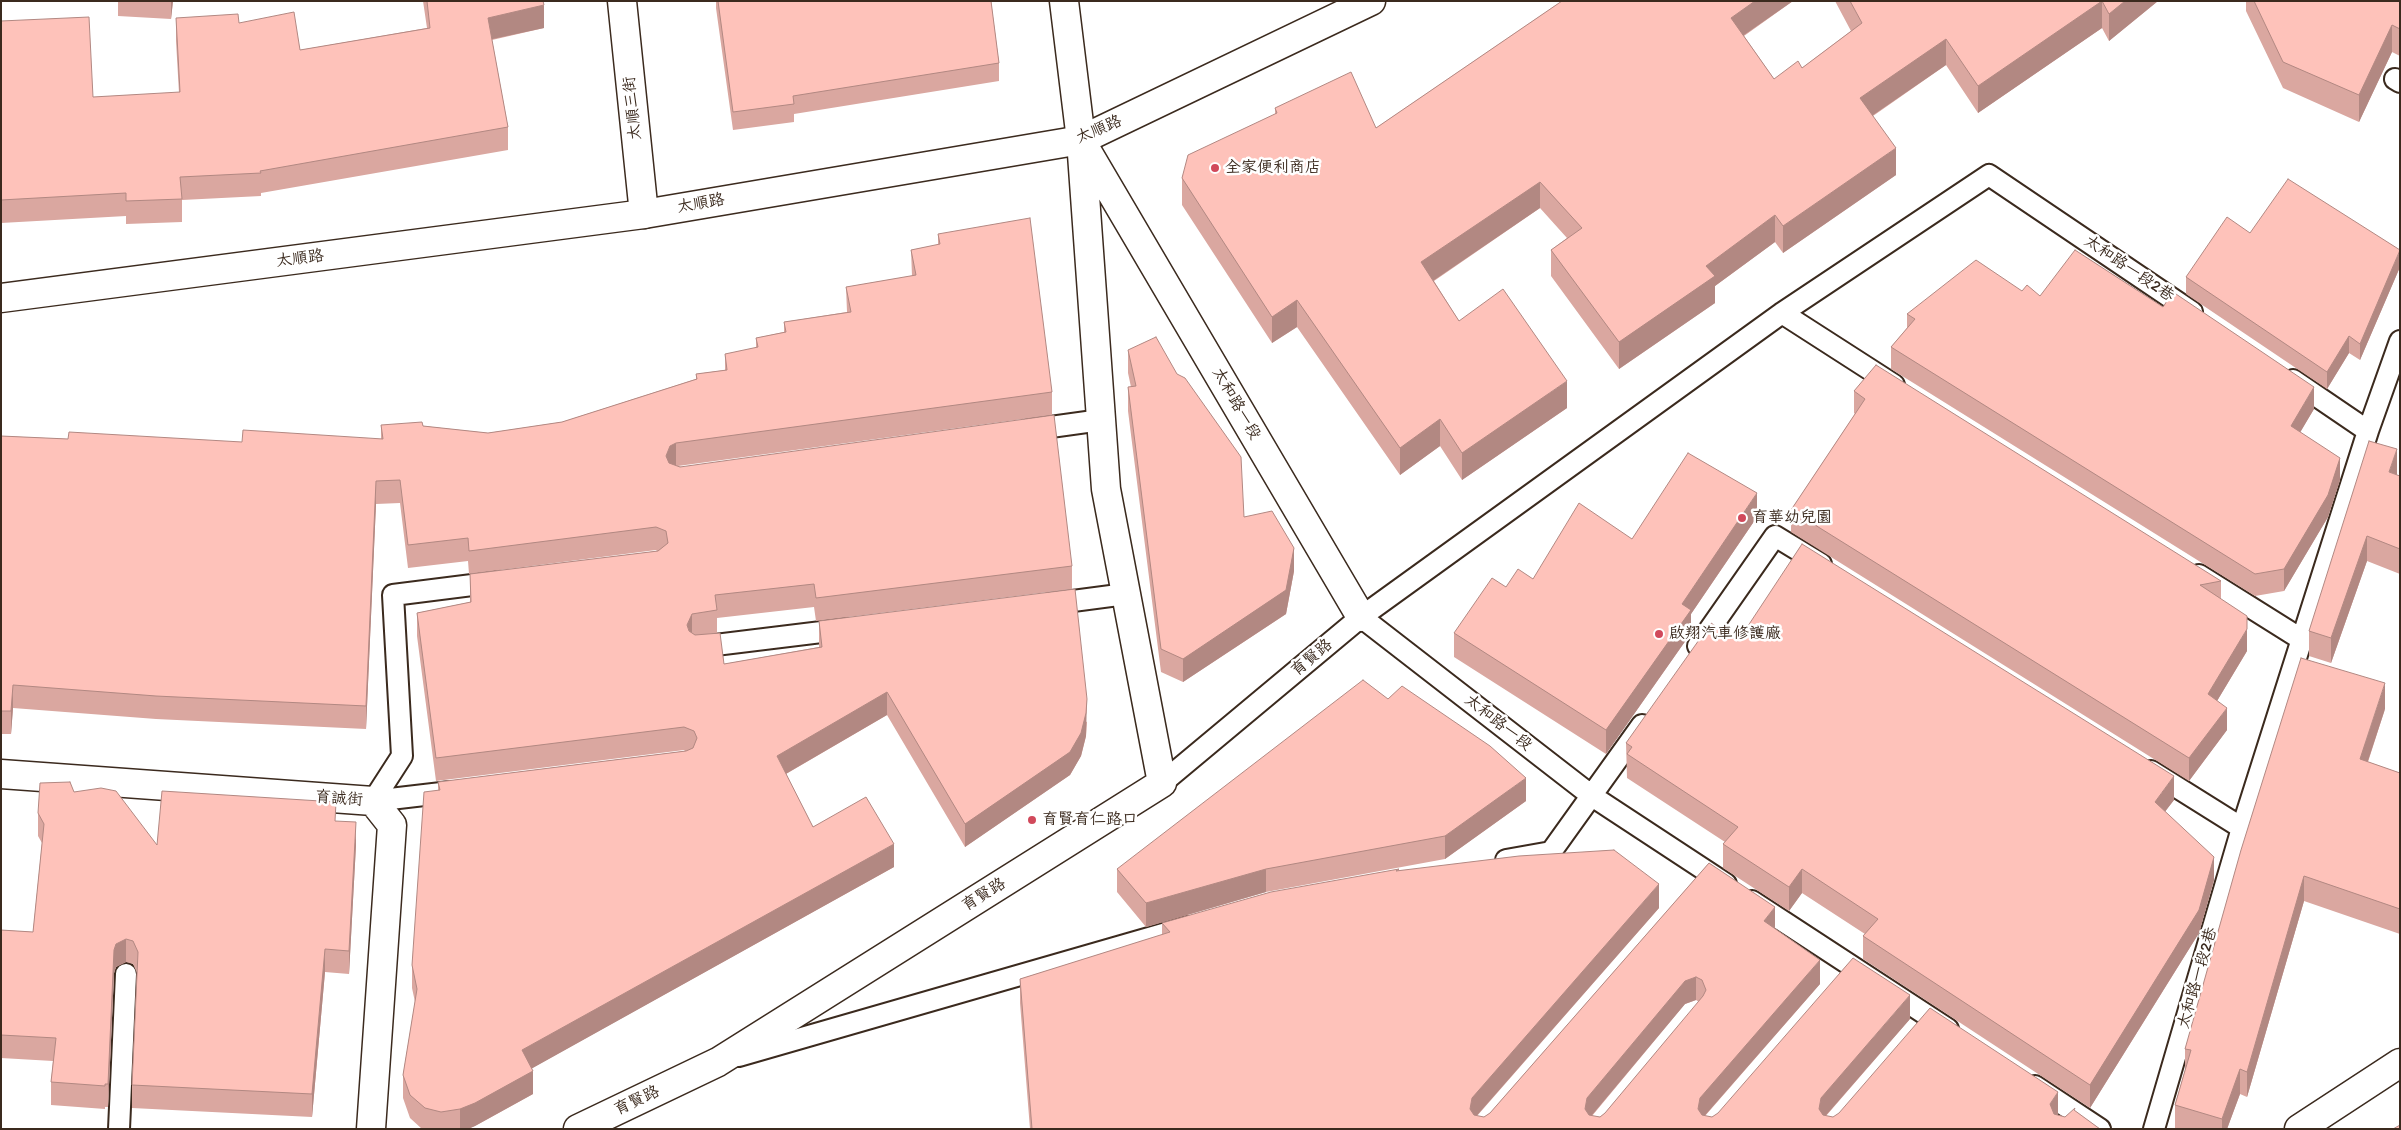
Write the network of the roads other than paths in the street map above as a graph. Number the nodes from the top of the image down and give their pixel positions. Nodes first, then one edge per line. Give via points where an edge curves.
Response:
1 (622, 1) edge
2 (1064, 1) edge
3 (1371, 1) edge
4 (1081, 140) junction
5 (1989, 174) joint
6 (644, 214) junction
7 (1, 298) edge
8 (1782, 313) junction
9 (2211, 325) edge
10 (2400, 342) edge
11 (2277, 370) edge
12 (1908, 394) edge
13 (1101, 420) junction
14 (2368, 431) junction
15 (1013, 432) edge
16 (2184, 566) edge
17 (1834, 573) edge
18 (510, 580) edge
19 (1126, 594) junction
20 (1029, 606) edge
21 (1362, 617) junction
22 (864, 627) edge
23 (2301, 639) junction
24 (699, 647) edge
25 (1690, 658) edge
26 (1655, 707) edge
27 (2134, 760) edge
28 (1, 774) edge
29 (1162, 783) junction
30 (470, 789) edge
31 (1592, 796) junction
32 (373, 801) junction
33 (2242, 828) junction
34 (1482, 864) edge
35 (1202, 923) edge
36 (126, 974) edge
37 (1928, 1016) junction
38 (1915, 1031) edge
39 (1961, 1038) edge
40 (718, 1062) junction
41 (2400, 1063) edge
42 (2019, 1076) edge
43 (2076, 1113) junction
44 (119, 1129) edge
45 (370, 1129) edge
46 (578, 1129) edge
47 (2062, 1129) edge
48 (2100, 1129) edge
49 (2154, 1129) edge
50 (2300, 1129) edge

1 - 6 street, 太順三街
2 - 4 street, 太和路一段
3 - 4 street, 太順路
4 - 6 street, 太順路
4 - 13 street, 太和路一段
4 - 21 street, 太和路一段
5 - 8 lane, 育賢路
5 - 9 lane, 太和路一段2巷
6 - 7 street, 太順路
8 - 12 lane
8 - 21 lane, 育賢路
10 - 14 lane, 太和路一段2巷
11 - 14 lane
13 - 15 lane
13 - 19 street, 太和路一段 via 1106,490
14 - 23 lane, 太和路一段2巷
16 - 23 lane
17 - 25 lane via 1776,536
18 - 32 lane via 393,595 402,756
19 - 20 lane
19 - 29 street, 太和路一段
21 - 29 lane, 育賢路
21 - 31 lane, 太和路一段
22 - 24 lane
23 - 33 lane, 太和路一段2巷
26 - 31 lane
27 - 33 lane
28 - 32 street, 育誠街
29 - 40 street, 育賢路
30 - 32 lane
31 - 34 lane via 1551,852
31 - 37 lane, 太和路一段 via 1701,879 1845,974
32 - 45 street, 育誠街 via 392,825
33 - 49 lane, 太和路一段2巷
35 - 40 lane
36 - 44 lane
37 - 38 lane
37 - 39 lane, 太和路一段
40 - 46 street, 育賢路
41 - 50 street
42 - 43 lane
43 - 47 lane
43 - 48 lane

